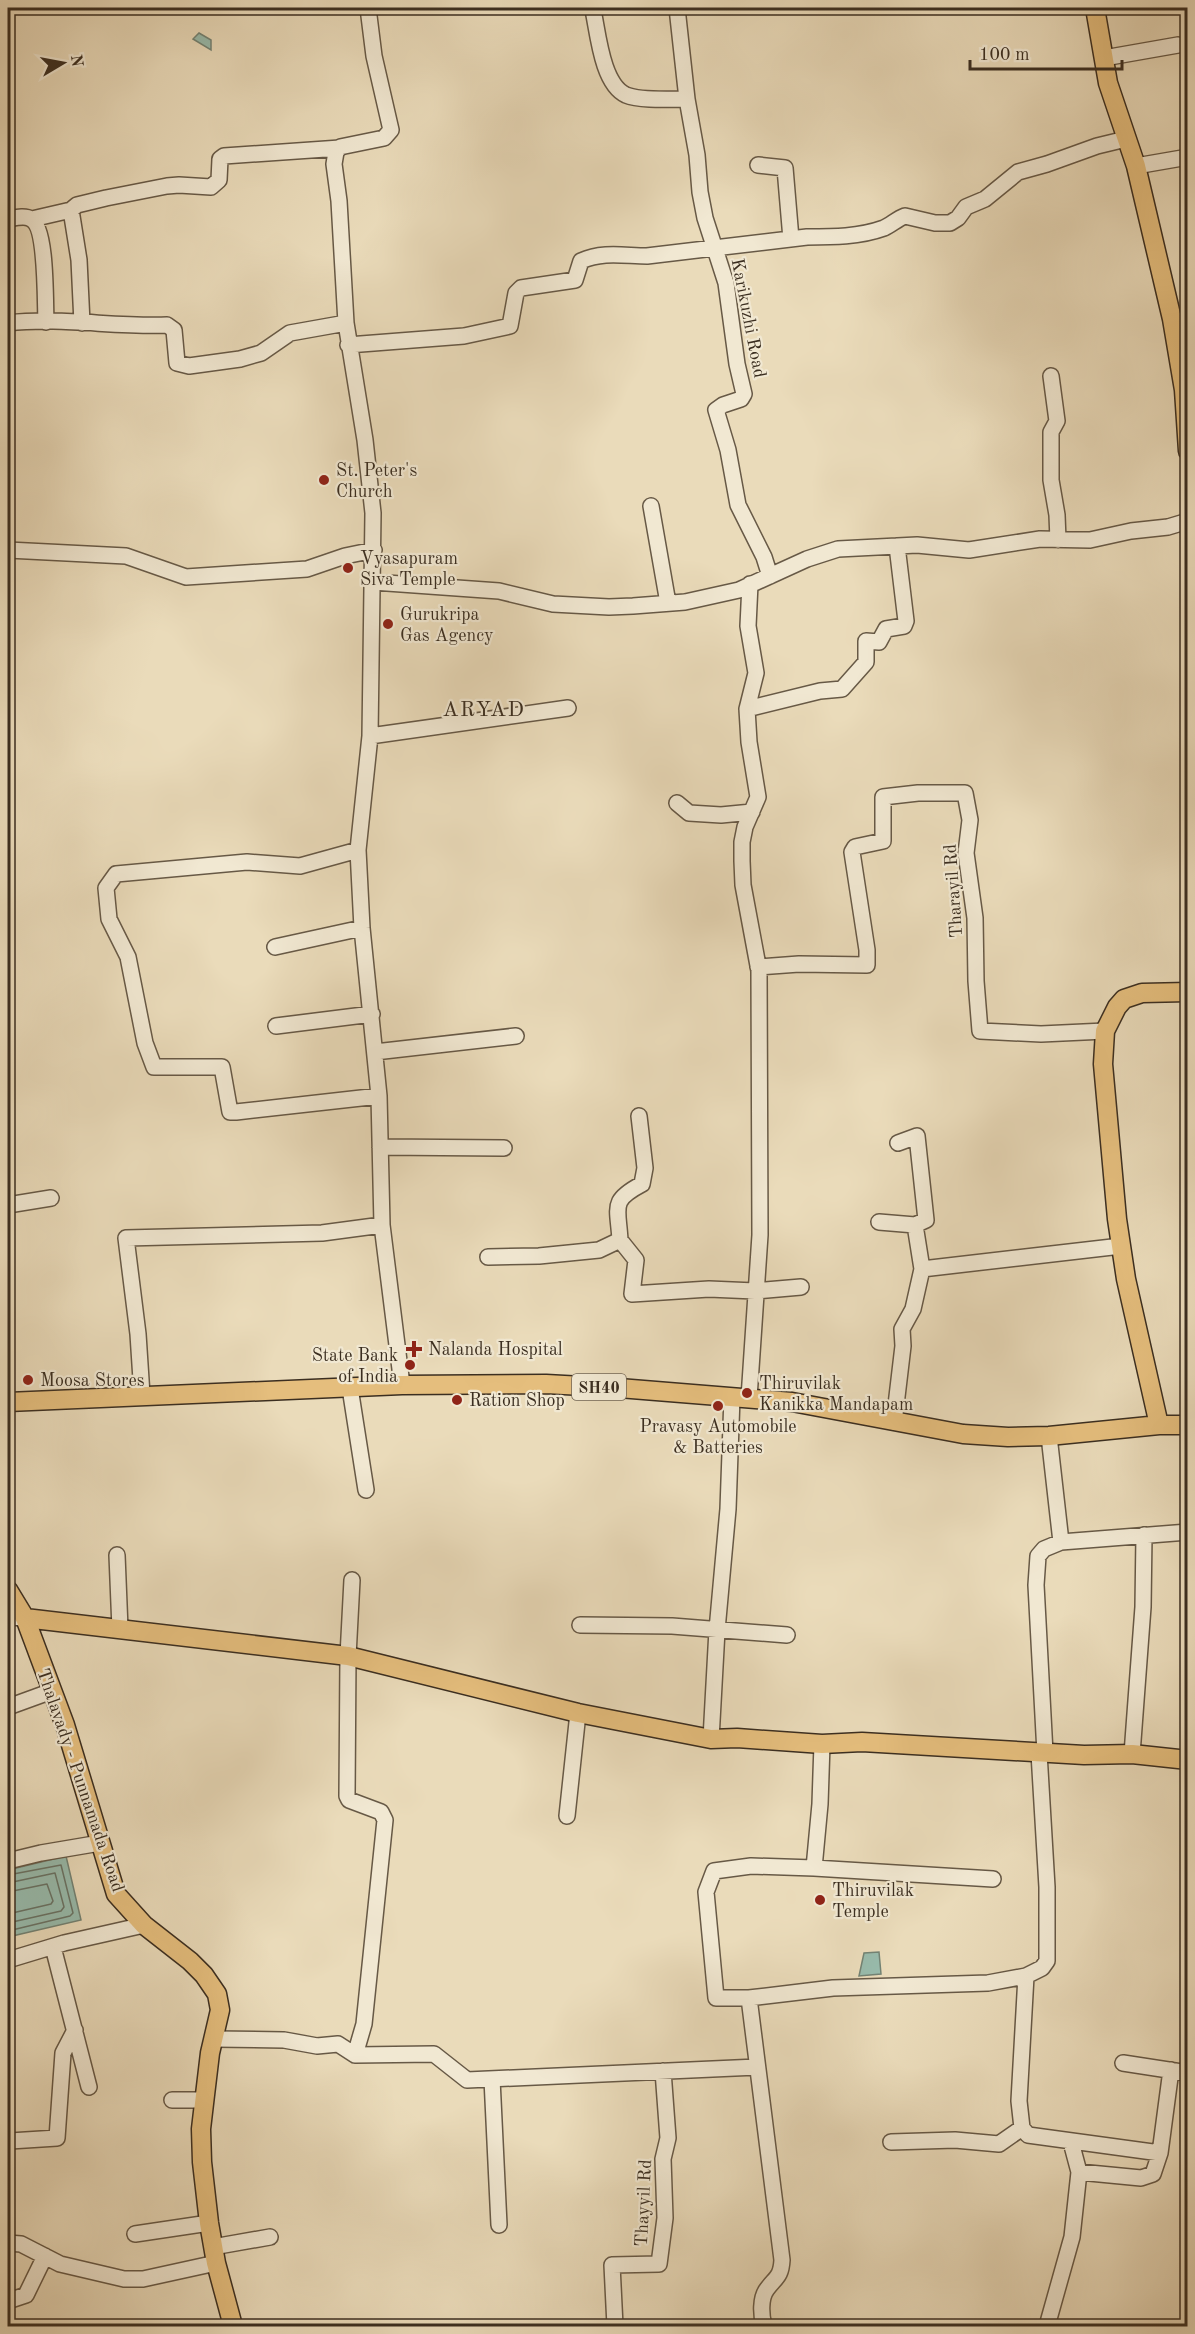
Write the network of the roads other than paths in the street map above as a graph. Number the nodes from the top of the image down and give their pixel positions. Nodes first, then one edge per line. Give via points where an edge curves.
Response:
1 (368, 8) edge
2 (676, 8) edge
3 (1095, 8) edge
4 (593, 10) dead end
5 (1178, 45) dead end
6 (1104, 58) junction
7 (687, 99) junction
8 (1126, 139) junction
9 (340, 147) junction
10 (1188, 157) edge
11 (758, 165) dead end
12 (1136, 166) junction
13 (71, 210) junction
14 (8, 219) edge
15 (32, 219) junction
16 (790, 239) junction
17 (716, 249) junction
18 (46, 322) junction
19 (82, 322) junction
20 (8, 323) edge
21 (346, 323) junction
22 (1181, 334) edge
23 (348, 345) junction
24 (1052, 376) dead end
25 (1188, 451) edge
26 (651, 506) dead end
27 (1188, 521) edge
28 (1058, 540) junction
29 (897, 546) junction
30 (8, 550) edge
31 (374, 550) junction
32 (770, 576) junction
33 (373, 582) junction
34 (750, 584) junction
35 (668, 603) junction
36 (568, 708) dead end
37 (747, 709) junction
38 (370, 736) junction
39 (677, 803) dead end
40 (753, 812) junction
41 (357, 850) junction
42 (363, 928) junction
43 (275, 947) dead end
44 (758, 967) junction
45 (1188, 992) edge
46 (372, 1014) junction
47 (276, 1026) dead end
48 (1106, 1031) junction
49 (516, 1036) dead end
50 (375, 1052) junction
51 (379, 1096) junction
52 (639, 1116) dead end
53 (898, 1143) dead end
54 (380, 1147) junction
55 (504, 1148) dead end
56 (51, 1198) dead end
57 (8, 1205) edge
58 (879, 1222) dead end
59 (382, 1225) junction
60 (915, 1225) junction
61 (620, 1240) junction
62 (1121, 1246) junction
63 (488, 1257) dead end
64 (922, 1269) junction
65 (801, 1287) dead end
66 (755, 1291) junction
67 (402, 1385) junction
68 (350, 1388) junction
69 (142, 1395) junction
70 (741, 1397) junction
71 (8, 1402) edge
72 (894, 1422) junction
73 (1159, 1425) junction
74 (1188, 1425) edge
75 (1049, 1436) junction
76 (366, 1490) dead end
77 (1188, 1532) edge
78 (1144, 1535) junction
79 (1061, 1542) junction
80 (117, 1555) dead end
81 (351, 1580) dead end
82 (8, 1590) edge
83 (16, 1618) edge
84 (580, 1625) dead end
85 (120, 1629) junction
86 (717, 1630) junction
87 (787, 1635) dead end
88 (348, 1656) junction
89 (52, 1691) junction
90 (8, 1707) edge
91 (578, 1713) junction
92 (711, 1739) junction
93 (822, 1744) junction
94 (1042, 1753) junction
95 (1132, 1754) junction
96 (1188, 1760) edge
97 (567, 1816) dead end
98 (100, 1843) junction
99 (8, 1861) edge
100 (814, 1868) junction
101 (993, 1879) dead end
102 (144, 1925) junction
103 (53, 1947) junction
104 (8, 1960) edge
105 (1026, 1976) junction
106 (749, 1998) junction
107 (75, 2030) junction
108 (215, 2039) junction
109 (355, 2055) junction
110 (1123, 2063) dead end
111 (757, 2067) junction
112 (1170, 2070) junction
113 (663, 2071) junction
114 (1188, 2073) edge
115 (492, 2079) junction
116 (89, 2087) dead end
117 (172, 2100) dead end
118 (204, 2100) junction
119 (1022, 2128) junction
120 (10, 2141) dead end
121 (891, 2142) dead end
122 (1071, 2142) junction
123 (1160, 2153) junction
124 (1079, 2172) junction
125 (208, 2223) junction
126 (499, 2225) dead end
127 (135, 2234) dead end
128 (270, 2237) dead end
129 (8, 2243) edge
130 (215, 2255) junction
131 (45, 2256) junction
132 (8, 2301) edge
133 (233, 2326) edge
134 (615, 2326) edge
135 (764, 2326) edge
136 (1047, 2326) edge

1 - 9 street via 391,130 384,138
2 - 7 street, Karikuzhi Road
3 - 6 main road
4 - 7 street via 601,50 615,87 627,96
5 - 6 street
6 - 8 main road
7 - 17 street, Karikuzhi Road via 705,218
8 - 12 main road
8 - 16 street via 1018,172 950,222 905,216 864,234
9 - 13 street via 224,156 220,159 219,180 211,187 167,186 79,204
9 - 21 street via 334,164
10 - 12 street
11 - 16 street via 786,168
12 - 22 main road
13 - 15 street
13 - 19 street via 79,260
14 - 15 street
15 - 18 street via 38,226 43,248
16 - 17 street
17 - 23 street via 588,258 581,261 575,280 516,292 510,326 464,336
17 - 32 street, Karikuzhi Road via 726,283 744,394 716,410 738,505
18 - 19 street
18 - 20 street
19 - 21 street via 167,325 174,330 177,363 189,366 240,359 261,353 290,333
21 - 23 street
22 - 25 main road
23 - 31 street via 365,440 374,513
24 - 28 street via 1057,421 1052,432 1052,480
26 - 35 street
27 - 28 street via 1090,540
28 - 29 street via 1040,539 969,550
29 - 32 street via 838,549
29 - 37 street via 904,626 886,629 879,642 866,641 866,662 842,689
30 - 31 street via 126,556 186,577 306,569
31 - 33 street
32 - 34 street
33 - 35 street via 499,591 553,604 609,607
33 - 38 street
34 - 35 street via 739,590
34 - 37 street via 748,626 756,673
36 - 38 street
37 - 40 street via 759,797
38 - 41 street
39 - 40 street via 689,813
40 - 44 street via 745,827 742,861
41 - 42 street
41 - 51 street via 300,866 247,862 116,874 106,888 110,919 128,957 144,1043 154,1067 222,1067 230,1112 236,1113
42 - 43 street
42 - 46 street
44 - 48 street, Tharayil Rd via 867,965 852,852 855,847 883,841 883,796 965,793 970,820 966,852 975,918 980,1031
44 - 66 street via 760,1235
45 - 48 main road via 1142,993 1124,999
46 - 47 street
46 - 50 street
48 - 62 main road via 1103,1064
49 - 50 street
50 - 51 street
51 - 54 street
52 - 61 street via 645,1168 642,1184 623,1194 618,1205
53 - 60 street via 917,1136 926,1220
54 - 55 street
54 - 59 street
56 - 57 street
58 - 60 street
59 - 67 street
59 - 69 street via 322,1233 126,1238
60 - 64 street
61 - 63 street via 599,1250
61 - 66 street via 636,1260 632,1294 709,1289
62 - 64 street
62 - 73 main road
64 - 72 street via 914,1309 902,1329
65 - 66 street
66 - 70 street
67 - 68 main road, SH40
67 - 70 main road, SH40 via 546,1384
68 - 69 main road, SH40
68 - 76 street
69 - 71 main road, SH40
70 - 72 main road, SH40 via 792,1402
70 - 86 street
72 - 75 main road, SH40 via 963,1434
73 - 74 main road, SH40
73 - 75 main road, SH40
75 - 79 street
77 - 78 street
78 - 79 street
78 - 95 street
79 - 94 street via 1040,1553 1036,1569
80 - 85 street
81 - 88 street
82 - 83 main road, Thalavady - Punnamada Road
83 - 85 main road
83 - 89 main road, Thalavady - Punnamada Road
84 - 86 street
85 - 88 main road
86 - 87 street
86 - 92 street
88 - 91 main road
88 - 109 street via 347,1796 381,1812 385,1820 364,2024
89 - 90 street
89 - 98 main road, Thalavady - Punnamada Road
91 - 92 main road
91 - 97 street
92 - 93 main road
93 - 94 main road via 862,1742
93 - 100 street
94 - 95 main road
94 - 105 street via 1047,1961
95 - 96 main road
98 - 99 street
98 - 102 main road, Thalavady - Punnamada Road via 116,1894
100 - 101 street
100 - 106 street via 751,1866 714,1871 706,1892 716,1998
102 - 103 street
102 - 108 main road, Thalavady - Punnamada Road via 190,1961 211,1984 220,2010
103 - 104 street
103 - 107 street
105 - 106 street via 988,1983 833,1988
105 - 119 street via 1019,2101
106 - 111 street
107 - 116 street
107 - 120 street via 63,2053 57,2138
108 - 109 street via 338,2044
108 - 118 main road, Thalavady - Punnamada Road
109 - 115 street via 434,2054 467,2080
110 - 112 street
111 - 113 street
111 - 135 street via 782,2260 778,2278 766,2290
112 - 114 street
112 - 123 street
113 - 115 street
113 - 134 street, Thayyil Rd via 668,2138 663,2159 665,2218 659,2264 612,2265
115 - 126 street
117 - 118 street
118 - 125 main road, Thalavady - Punnamada Road via 201,2149
119 - 121 street via 999,2144 955,2140
119 - 122 street via 1028,2136
122 - 123 street
122 - 124 street
123 - 124 street via 1155,2170 1146,2178
124 - 136 street via 1072,2237
125 - 127 street
125 - 130 main road, Thalavady - Punnamada Road
128 - 130 street
129 - 131 street via 21,2244
130 - 131 street via 143,2279 124,2279 60,2264
130 - 133 main road, Thalavady - Punnamada Road
131 - 132 street via 26,2295

